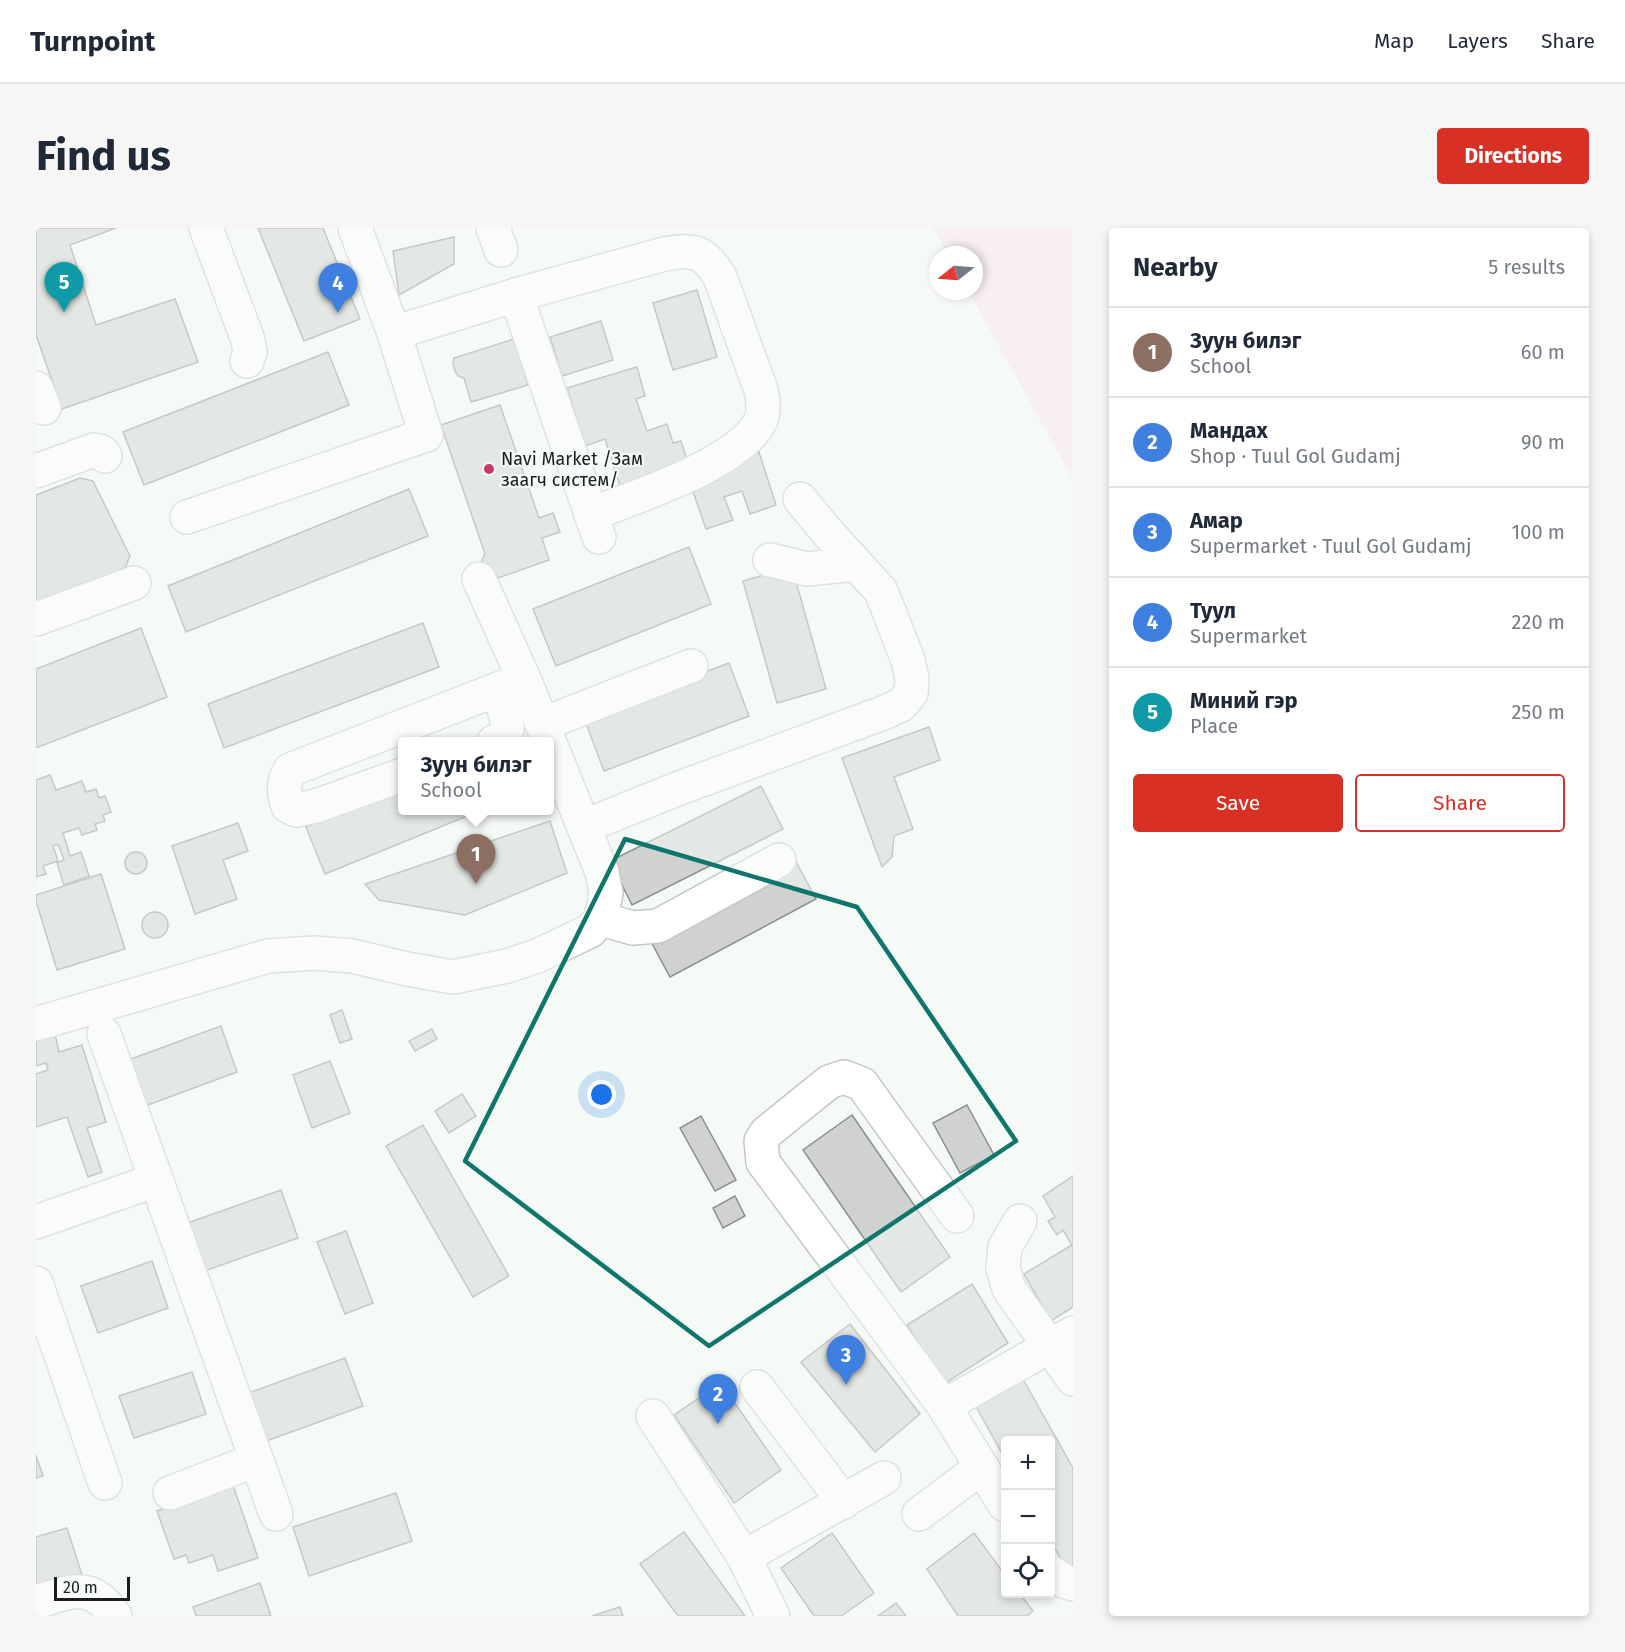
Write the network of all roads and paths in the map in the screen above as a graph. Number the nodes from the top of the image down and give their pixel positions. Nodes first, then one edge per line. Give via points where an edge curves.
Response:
1 (206, 228) edge
2 (356, 228) edge
3 (516, 294) junction
4 (394, 333) junction
5 (247, 361) dead end
6 (105, 456) dead end
7 (36, 471) edge
8 (800, 498) dead end
9 (187, 517) dead end
10 (770, 560) dead end
11 (856, 564) junction
12 (479, 579) dead end
13 (135, 583) dead end
14 (36, 619) edge
15 (691, 666) dead end
16 (510, 685) junction
17 (543, 724) junction
18 (504, 737) edge
19 (548, 737) edge
20 (554, 751) edge
21 (398, 776) edge
22 (585, 826) junction
23 (779, 860) dead end
24 (601, 919) junction
25 (36, 1024) edge
26 (104, 1034) dead end
27 (156, 1180) junction
28 (957, 1216) dead end
29 (1020, 1221) dead end
30 (36, 1222) edge
31 (36, 1283) edge
32 (1062, 1340) edge
33 (1073, 1380) edge
34 (757, 1387) dead end
35 (944, 1406) junction
36 (653, 1416) dead end
37 (256, 1460) junction
38 (982, 1467) junction
39 (884, 1478) dead end
40 (105, 1483) dead end
41 (170, 1493) dead end
42 (1001, 1498) edge
43 (844, 1502) junction
44 (276, 1514) dead end
45 (919, 1514) dead end
46 (744, 1557) junction
47 (1055, 1575) edge
48 (1073, 1584) edge
49 (36, 1602) edge
50 (115, 1616) edge
51 (773, 1616) edge

1 - 5 street via 248,340
2 - 4 street
3 - 3 street via 664,254 685,250 700,254 711,262 720,277 761,390 761,421 742,444 595,526
3 - 4 street
4 - 9 street via 426,435
6 - 7 street via 94,450
8 - 11 street
10 - 11 street via 807,569
11 - 22 street via 881,591 908,660 911,693 901,705
12 - 16 street
13 - 14 street
15 - 17 street
16 - 17 street
16 - 18 street via 505,710 509,726
16 - 21 street via 290,770 284,782 285,796 288,806 296,810
17 - 19 street
20 - 22 street
22 - 24 street via 606,893
23 - 24 street via 658,926 633,928
24 - 25 street via 590,930 537,956 453,977 352,956 268,956
26 - 27 street
27 - 30 street
27 - 37 street
28 - 35 street via 862,1084 844,1077 829,1082 766,1133 761,1142 763,1162
29 - 32 street via 1005,1247 1009,1289
31 - 40 street
32 - 33 street
32 - 35 street
34 - 43 street
35 - 38 street
36 - 46 street
37 - 41 street
37 - 44 street
38 - 42 street
38 - 45 street
39 - 43 street
43 - 46 street
46 - 51 street
47 - 48 street
49 - 50 street via 75,1592 87,1593 98,1597

